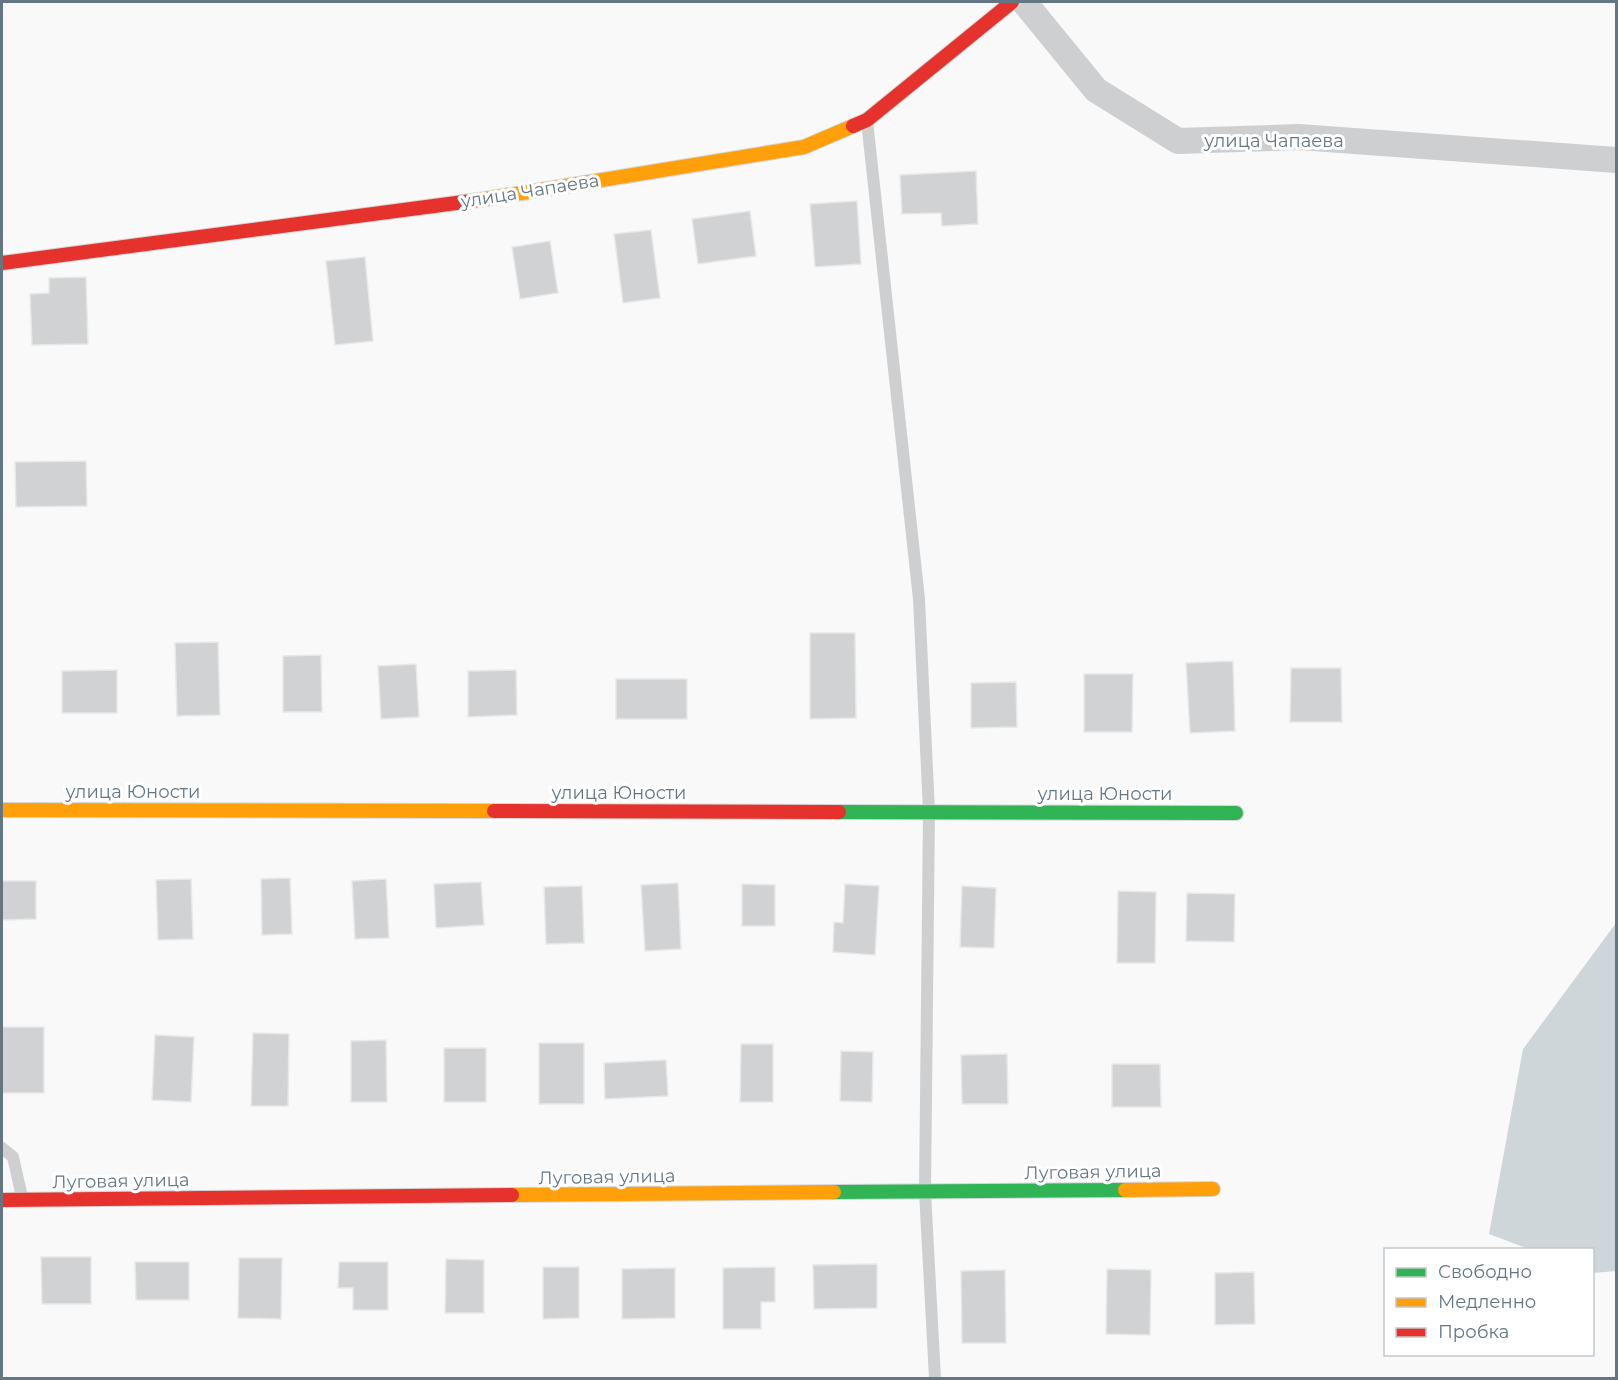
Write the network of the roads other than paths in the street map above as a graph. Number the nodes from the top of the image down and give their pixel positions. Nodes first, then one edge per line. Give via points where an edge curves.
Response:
1 (1012, 2) edge
2 (1024, 2) edge
3 (867, 120) junction
4 (1617, 160) edge
5 (2, 263) edge
6 (2, 810) edge
7 (929, 812) junction
8 (1236, 813) dead end
9 (2, 1148) edge
10 (1213, 1189) dead end
11 (925, 1192) junction
12 (2, 1200) edge
13 (23, 1200) junction
14 (935, 1378) edge

1 - 3 street, улица Чапаева
2 - 4 street, улица Чапаева via 1096,90 1178,141 1299,137
3 - 5 street, улица Чапаева via 804,147 780,151 491,198
3 - 7 lane via 919,598
6 - 7 street, улица Юности
7 - 8 street, улица Юности
7 - 11 lane
9 - 13 lane via 13,1158
10 - 11 street, Луговая улица
11 - 13 street, Луговая улица
11 - 14 lane
12 - 13 street, Луговая улица

